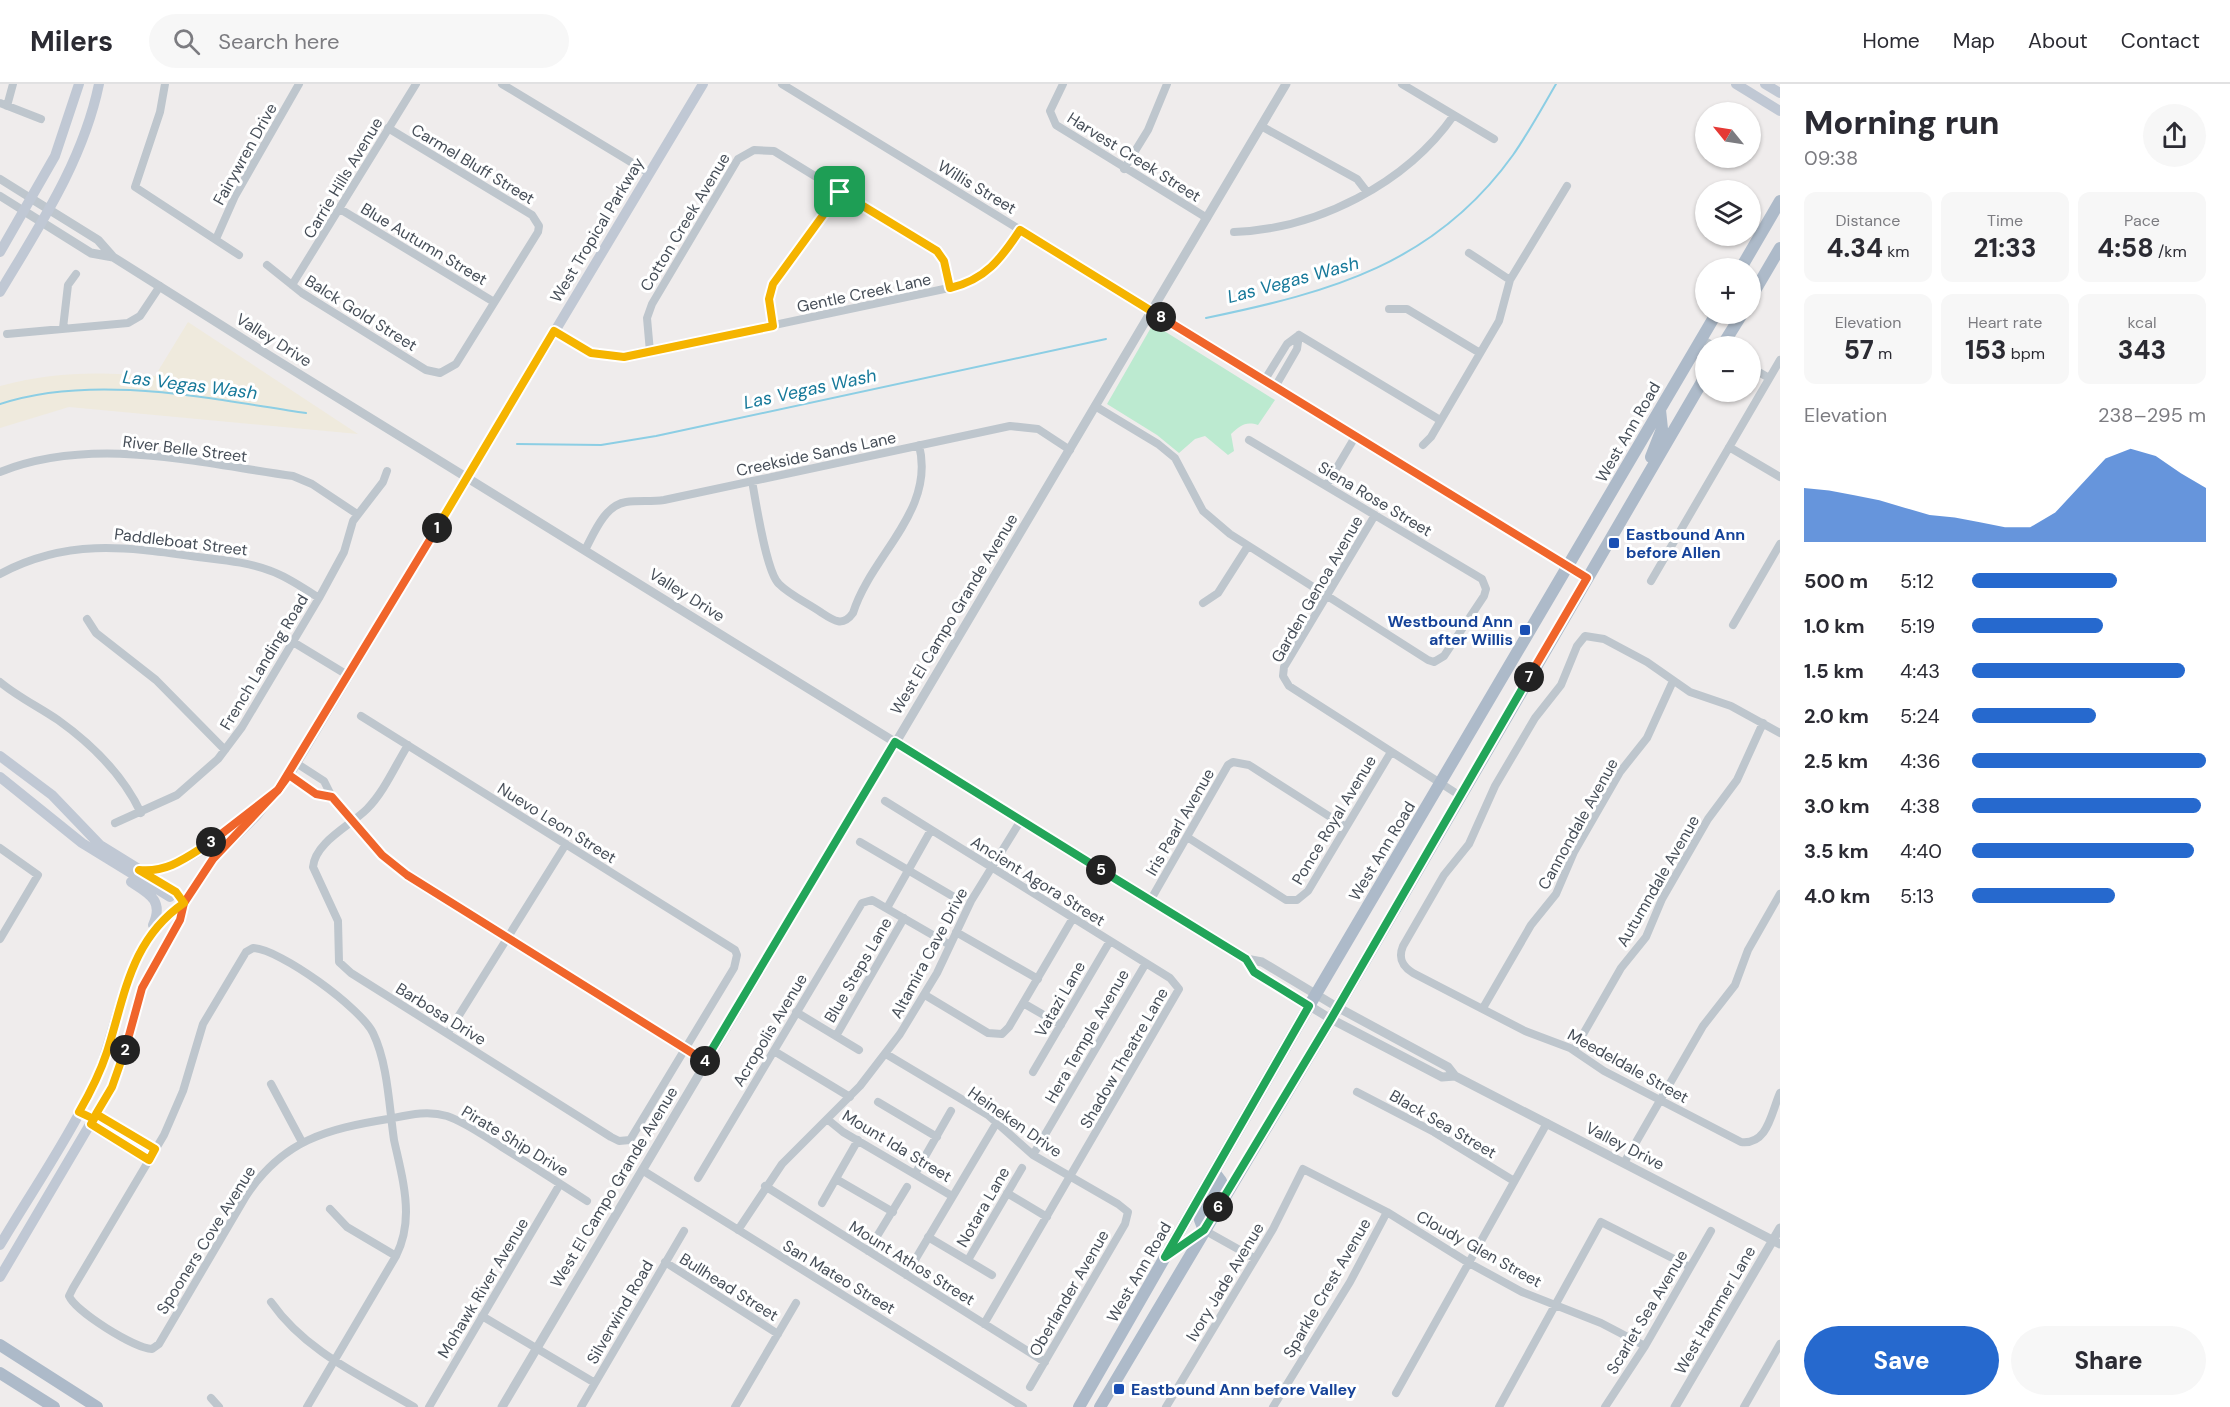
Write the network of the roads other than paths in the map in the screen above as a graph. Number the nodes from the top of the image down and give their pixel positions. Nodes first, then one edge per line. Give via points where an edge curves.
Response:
1 (13, 84) edge
2 (79, 84) edge
3 (99, 84) edge
4 (165, 84) edge
5 (299, 84) edge
6 (416, 84) edge
7 (502, 84) edge
8 (703, 84) edge
9 (782, 84) edge
10 (1063, 84) edge
11 (1167, 84) edge
12 (1286, 84) edge
13 (1736, 84) edge
14 (1765, 84) edge
15 (1408, 85) edge
16 (1780, 93) edge
17 (3, 105) edge
18 (1780, 111) edge
19 (1454, 115) junction
20 (41, 119) dead end
21 (1261, 126) junction
22 (388, 128) junction
23 (1494, 139) dead end
24 (1124, 169) junction
25 (649, 173) junction
26 (0, 179) edge
27 (1567, 186) dead end
28 (840, 192) junction
29 (1366, 192) junction
30 (0, 196) edge
31 (32, 199) junction
32 (1780, 201) edge
33 (340, 209) junction
34 (50, 210) junction
35 (24, 211) junction
36 (1206, 218) junction
37 (42, 222) junction
38 (1020, 230) junction
39 (1234, 232) dead end
40 (216, 239) junction
41 (1780, 248) edge
42 (0, 252) edge
43 (1469, 253) dead end
44 (239, 255) dead end
45 (113, 257) junction
46 (1748, 258) edge
47 (267, 265) dead end
48 (76, 274) dead end
49 (1510, 280) junction
50 (1761, 280) edge
51 (292, 285) junction
52 (160, 286) junction
53 (950, 288) junction
54 (0, 292) edge
55 (494, 302) junction
56 (1389, 309) dead end
57 (1151, 311) junction
58 (773, 326) junction
59 (63, 328) junction
60 (554, 331) junction
61 (7, 334) dead end
62 (1299, 334) junction
63 (1695, 349) edge
64 (650, 352) junction
65 (1480, 353) junction
66 (1780, 360) edge
67 (1761, 373) edge
68 (1769, 378) junction
69 (1264, 381) junction
70 (1275, 387) junction
71 (1695, 394) edge
72 (1095, 406) junction
73 (1660, 410) junction
74 (1440, 420) junction
75 (1355, 437) junction
76 (1249, 440) dead end
77 (919, 445) junction
78 (1422, 445) dead end
79 (1729, 447) junction
80 (1070, 450) junction
81 (387, 471) dead end
82 (0, 472) edge
83 (467, 477) junction
84 (1780, 477) edge
85 (752, 481) junction
86 (1326, 486) junction
87 (1633, 499) junction
88 (357, 514) junction
89 (1375, 515) junction
90 (1780, 544) edge
91 (1248, 546) junction
92 (585, 550) junction
93 (1569, 566) junction
94 (0, 574) edge
95 (1587, 578) junction
96 (1651, 581) dead end
97 (1328, 595) junction
98 (319, 598) junction
99 (1203, 603) dead end
100 (87, 619) dead end
101 (1733, 625) dead end
102 (293, 642) junction
103 (349, 676) junction
104 (1673, 681) junction
105 (0, 682) edge
106 (361, 716) dead end
107 (1763, 723) junction
108 (1780, 733) edge
109 (895, 742) junction
110 (408, 745) junction
111 (225, 750) junction
112 (1391, 752) junction
113 (0, 756) edge
114 (296, 763) junction
115 (289, 775) junction
116 (0, 777) edge
117 (320, 778) junction
118 (1441, 784) junction
119 (278, 790) junction
120 (311, 791) junction
121 (1459, 795) junction
122 (332, 797) junction
123 (885, 801) dead end
124 (141, 813) junction
125 (1022, 820) junction
126 (354, 821) junction
127 (115, 823) dead end
128 (58, 825) junction
129 (1346, 827) junction
130 (931, 830) junction
131 (1187, 837) junction
132 (860, 842) dead end
133 (566, 844) junction
134 (0, 848) edge
135 (992, 867) junction
136 (139, 870) junction
137 (908, 870) junction
138 (1780, 894) edge
139 (954, 897) dead end
140 (1150, 901) junction
141 (184, 903) junction
142 (886, 908) junction
143 (904, 918) junction
144 (1073, 918) junction
145 (956, 932) junction
146 (508, 938) junction
147 (0, 939) edge
148 (1110, 941) junction
149 (950, 945) junction
150 (1246, 959) junction
151 (135, 963) junction
152 (1146, 963) junction
153 (1038, 979) junction
154 (1177, 983) joint
155 (1316, 994) junction
156 (925, 995) junction
157 (1023, 1003) junction
158 (1309, 1006) junction
159 (1337, 1007) junction
160 (1483, 1008) junction
161 (796, 1012) junction
162 (1331, 1019) junction
163 (1061, 1024) junction
164 (448, 1033) junction
165 (836, 1036) junction
166 (686, 1049) junction
167 (859, 1050) dead end
168 (1574, 1050) junction
169 (774, 1051) junction
170 (886, 1054) junction
171 (706, 1061) junction
172 (1033, 1072) dead end
173 (1455, 1076) junction
174 (271, 1084) dead end
175 (1357, 1092) dead end
176 (1780, 1093) edge
177 (850, 1097) junction
178 (1661, 1100) junction
179 (878, 1102) dead end
180 (951, 1111) dead end
181 (79, 1112) junction
182 (391, 1118) junction
183 (94, 1119) junction
184 (827, 1119) junction
185 (997, 1122) junction
186 (1547, 1123) junction
187 (132, 1135) junction
188 (937, 1137) junction
189 (858, 1140) junction
190 (302, 1142) junction
191 (125, 1145) junction
192 (155, 1149) junction
193 (1033, 1155) junction
194 (149, 1160) junction
195 (1624, 1163) junction
196 (1022, 1168) dead end
197 (1303, 1169) joint
198 (642, 1170) junction
199 (1215, 1173) junction
200 (915, 1174) junction
201 (1070, 1176) junction
202 (698, 1178) dead end
203 (836, 1179) junction
204 (1514, 1181) junction
205 (560, 1184) junction
206 (765, 1186) junction
207 (907, 1187) dead end
208 (1007, 1193) junction
209 (952, 1196) junction
210 (587, 1201) dead end
211 (822, 1203) dead end
212 (330, 1209) dead end
213 (893, 1212) junction
214 (1128, 1212) joint
215 (1387, 1212) junction
216 (1047, 1217) junction
217 (1780, 1228) edge
218 (738, 1230) junction
219 (1204, 1230) junction
220 (684, 1231) dead end
221 (1711, 1231) dead end
222 (928, 1238) junction
223 (1777, 1242) edge
224 (0, 1245) edge
225 (868, 1251) junction
226 (396, 1256) junction
227 (1165, 1257) junction
228 (1254, 1258) junction
229 (968, 1260) junction
230 (665, 1262) junction
231 (1469, 1263) junction
232 (1690, 1267) junction
233 (906, 1275) junction
234 (992, 1275) dead end
235 (0, 1277) edge
236 (271, 1302) dead end
237 (796, 1303) dead end
238 (1555, 1304) junction
239 (482, 1316) junction
240 (984, 1324) junction
241 (778, 1334) junction
242 (1780, 1344) edge
243 (0, 1345) edge
244 (1645, 1346) junction
245 (537, 1348) junction
246 (335, 1360) junction
247 (1045, 1362) junction
248 (0, 1373) edge
249 (595, 1383) junction
250 (1030, 1387) dead end
251 (1396, 1393) dead end
252 (211, 1398) dead end
253 (54, 1407) edge
254 (97, 1407) edge
255 (219, 1407) edge
256 (307, 1407) edge
257 (414, 1407) edge
258 (429, 1407) edge
259 (502, 1407) edge
260 (581, 1407) edge
261 (735, 1407) edge
262 (1023, 1407) edge
263 (1079, 1407) edge
264 (1100, 1407) edge
265 (1166, 1407) edge
266 (1273, 1407) edge
267 (1499, 1407) edge
268 (1605, 1407) edge
269 (1675, 1407) edge
270 (1744, 1407) edge

1 - 17 street
2 - 31 main road via 55,156
3 - 34 main road via 85,134
4 - 40 street via 160,112 135,187
5 - 40 street, Fairywren Drive via 235,196
6 - 22 street, Carrie Hills Avenue
7 - 25 street
8 - 25 main road, West Tropical Parkway
9 - 38 street, Willis Street
10 - 24 street, Harvest Creek Street via 1051,105 1050,116 1056,125
11 - 24 street via 1148,130
12 - 21 street, West El Campo Grande Avenue
13 - 18 main road
14 - 16 main road
15 - 19 street
17 - 20 street
19 - 23 street
19 - 29 street via 1414,158
21 - 29 street via 1357,179
21 - 36 street, West El Campo Grande Avenue
22 - 33 street, Carrie Hills Avenue
22 - 55 street, Carmel Bluff Street via 532,215 539,226
24 - 36 street, Harvest Creek Street
25 - 60 main road, West Tropical Parkway
26 - 31 street, Valley Drive
27 - 49 street
28 - 53 street via 937,251 944,261
28 - 58 street via 773,284 769,299
28 - 64 street, Cotton Creek Avenue via 774,151 754,150 738,159 652,304 647,318
29 - 39 street via 1335,210 1299,223
30 - 35 street, Valley Drive
31 - 34 street, Valley Drive
31 - 35 main road
32 - 46 main road
33 - 51 street, Carrie Hills Avenue
33 - 55 street, Blue Autumn Street
34 - 37 main road
34 - 45 street, Valley Drive via 98,240
35 - 37 street, Valley Drive
35 - 42 main road
36 - 57 street, West El Campo Grande Avenue
37 - 45 street, Valley Drive via 92,253
37 - 54 main road
38 - 53 street, Gentle Creek Lane via 986,273
38 - 57 street, Willis Street
40 - 44 street
41 - 50 main road
43 - 49 street
45 - 52 street, Valley Drive
47 - 51 street, Balck Gold Street
48 - 59 street via 68,285
49 - 65 street via 1499,321
51 - 55 street, Balck Gold Street via 433,373 446,372 456,364
52 - 59 street via 140,316 128,323
52 - 83 street, Valley Drive
53 - 58 street, Gentle Creek Lane
56 - 65 street via 1407,309
57 - 69 street, Willis Street
57 - 72 street, West El Campo Grande Avenue
58 - 64 street, Gentle Creek Lane
59 - 61 street
60 - 64 street, Gentle Creek Lane via 601,356
60 - 83 main road, West Tropical Parkway
62 - 69 street via 1287,344
62 - 70 street via 1297,349
62 - 74 street
63 - 73 main road, West Ann Road
65 - 74 street
66 - 68 street
67 - 68 street
68 - 79 street
69 - 70 street, Willis Street
70 - 75 street, Willis Street
71 - 87 main road, West Ann Road
72 - 80 street, West El Campo Grande Avenue
72 - 91 street via 1175,458 1203,511
73 - 87 main road via 1662,429
73 - 93 main road, West Ann Road
74 - 78 street
75 - 86 street
75 - 93 street, Willis Street
76 - 86 street, Siena Rose Street
77 - 80 street, Creekside Sands Lane via 1020,425 1038,429
77 - 85 street, Creekside Sands Lane
77 - 85 street via 924,470 917,501 853,614 840,623 786,590 773,575
79 - 84 street
79 - 96 street
80 - 109 street, West El Campo Grande Avenue
81 - 88 street, French Landing Road via 383,482
82 - 88 street, River Belle Street via 61,457 134,454 293,476
83 - 92 street, Valley Drive
83 - 103 main road, West Tropical Parkway
85 - 92 street, Creekside Sands Lane via 664,500 620,503 605,516
86 - 89 street, Siena Rose Street
87 - 95 main road, West Ann Road
88 - 98 street, French Landing Road via 344,552
89 - 97 street, Garden Genoa Avenue
89 - 97 street, Siena Rose Street via 1477,575 1484,584 1484,596 1449,651 1439,660 1428,660
90 - 101 street
91 - 97 street
91 - 99 street via 1218,593
92 - 109 street, Valley Drive
93 - 95 street, Willis Street
93 - 118 main road, West Ann Road
94 - 98 street, Paddleboat Street via 64,551 123,547 255,565 285,577
95 - 121 main road, West Ann Road
97 - 112 street, Garden Genoa Avenue via 1284,667 1283,676 1289,686
98 - 102 street, French Landing Road
100 - 111 street via 96,633 156,680
102 - 103 street
102 - 111 street, French Landing Road
103 - 114 main road, West Tropical Parkway
104 - 107 street
104 - 160 street, Cannondale Avenue via 1651,731 1620,772 1574,852 1556,894 1531,925
104 - 160 street, Meedeldale Street via 1604,639 1585,636 1561,686 1535,718 1490,796 1473,837 1444,875 1403,946 1401,958 1405,968
105 - 124 street via 71,730 101,757 124,781
106 - 110 street, Nuevo Leon Street
107 - 108 street
107 - 168 street, Autumndale Avenue via 1737,780 1708,819 1662,899 1646,937 1621,968
109 - 125 street, Valley Drive
109 - 171 street, West El Campo Grande Avenue
110 - 126 street via 373,801
110 - 133 street, Nuevo Leon Street
111 - 124 street, French Landing Road via 177,795
112 - 118 street
112 - 129 street, Ponce Royal Avenue
113 - 136 main road via 52,795 100,845
114 - 115 main road, West Tropical Parkway
114 - 117 street
115 - 119 main road, West Tropical Parkway
115 - 120 street
116 - 128 main road
117 - 120 street
117 - 122 street
118 - 121 street
118 - 155 main road, West Ann Road
119 - 136 main road via 215,840 184,859 161,870
119 - 141 main road, West Tropical Parkway via 213,859
120 - 122 street
121 - 159 main road, West Ann Road
122 - 126 street
123 - 130 street, Ancient Agora Street
124 - 127 street, French Landing Road
125 - 135 street, Altamira Cave Drive
125 - 140 street, Valley Drive
126 - 146 street via 394,866
126 - 164 street, Barbosa Drive via 316,853 313,867 338,921 339,962
128 - 141 main road
128 - 151 main road via 75,845 155,902 156,917
129 - 131 street, Ponce Royal Avenue via 1308,891 1297,900 1286,900
129 - 131 street, Iris Pearl Avenue via 1238,760 1228,765
130 - 135 street, Ancient Agora Street
130 - 137 street
131 - 140 street, Iris Pearl Avenue
132 - 137 street
133 - 146 street
133 - 166 street, Nuevo Leon Street via 730,946 737,955 734,968
134 - 147 street via 38,875
135 - 144 street, Ancient Agora Street
135 - 145 street, Altamira Cave Drive
136 - 141 main road via 176,892
137 - 139 street
137 - 142 street
138 - 178 street via 1748,950 1735,985 1703,1026
140 - 150 street, Valley Drive
141 - 151 main road, West Tropical Parkway via 165,916
141 - 183 main road, West Tropical Parkway via 180,920 142,988 122,1062
142 - 143 street
142 - 161 street, Acropolis Avenue via 868,900 857,910
143 - 149 street
143 - 165 street, Blue Steps Lane
144 - 148 street, Ancient Agora Street
144 - 153 street
145 - 149 street, Altamira Cave Drive
145 - 153 street
146 - 164 street
146 - 166 street
148 - 152 street, Ancient Agora Street
148 - 163 street, Vatazi Lane
149 - 156 street, Altamira Cave Drive
150 - 155 street, Valley Drive via 1262,962
150 - 158 street, Valley Drive via 1254,972
151 - 181 main road, West Tropical Parkway via 122,993 106,1054
152 - 154 street, Ancient Agora Street
152 - 193 street, Hera Temple Avenue
153 - 157 street
154 - 201 street, Shadow Theatre Lane via 1178,993
155 - 158 main road, West Ann Road
155 - 159 street, Valley Drive
156 - 157 street via 988,1033 1002,1034
156 - 170 street, Altamira Cave Drive
157 - 163 street
158 - 162 street, Valley Drive
158 - 199 main road, West Ann Road
159 - 162 main road, West Ann Road
159 - 173 street, Valley Drive via 1448,1067
160 - 168 street, Meedeldale Street
161 - 165 street
161 - 169 street, Acropolis Avenue
162 - 173 street, Valley Drive via 1442,1077
162 - 219 main road, West Ann Road
163 - 172 street, Vatazi Lane
164 - 166 street, Barbosa Drive via 619,1141 630,1140
165 - 167 street
166 - 171 street
168 - 178 street, Meedeldale Street via 1604,1071
169 - 177 street
169 - 202 street, Acropolis Avenue
170 - 177 street, Altamira Cave Drive
170 - 185 street, Heineken Drive
171 - 198 street, West El Campo Grande Avenue
173 - 186 street, Valley Drive
174 - 190 street
175 - 204 street, Black Sea Street via 1434,1132
176 - 178 street, Meedeldale Street via 1766,1129 1752,1142 1741,1142
177 - 184 street, Altamira Cave Drive
178 - 195 street
179 - 188 street
180 - 188 street
181 - 183 street
181 - 224 main road, West Tropical Parkway
182 - 190 street, Spooners Cove Avenue via 339,1127
182 - 192 street via 377,1045 357,1010 280,959 253,948 240,960 205,1018 183,1091
182 - 205 street, Pirate Ship Drive via 423,1113 446,1116 467,1125
182 - 226 street via 406,1209 403,1238
183 - 187 street
183 - 191 street
183 - 235 main road, West Tropical Parkway
184 - 189 street, Mount Ida Street
184 - 206 street, Altamira Cave Drive via 793,1151
185 - 193 street, Heineken Drive
185 - 209 street
186 - 195 street, Valley Drive
186 - 204 street
187 - 191 street
187 - 192 street
188 - 200 street
189 - 200 street, Mount Ida Street
189 - 203 street
190 - 194 street, Spooners Cove Avenue via 272,1164 254,1184 159,1344 152,1349 138,1346 111,1330 72,1303 69,1296
191 - 194 street
192 - 194 street
193 - 201 street, Heineken Drive
195 - 223 street, Valley Drive
196 - 208 street, Notara Lane
197 - 215 street, Cloudy Glen Street
197 - 228 street, Ivory Jade Avenue
198 - 218 street, San Mateo Street
198 - 245 street, West El Campo Grande Avenue
199 - 219 main road via 1221,1181 1200,1220
199 - 227 main road, West Ann Road
200 - 209 street, Mount Ida Street
201 - 214 street, Heineken Drive
201 - 216 street, Shadow Theatre Lane
203 - 211 street
203 - 213 street
204 - 231 street
205 - 210 street, Pirate Ship Drive
205 - 239 street, Mohawk River Avenue
206 - 218 street, Altamira Cave Drive
206 - 225 street, Mount Athos Street
207 - 213 street
208 - 216 street
208 - 229 street, Notara Lane
209 - 222 street
212 - 226 street via 347,1227
213 - 225 street
214 - 247 street, Oberlander Avenue via 1125,1224
215 - 231 street, Cloudy Glen Street
215 - 266 street, Sparkle Crest Avenue via 1350,1282
216 - 240 street, Shadow Theatre Lane
217 - 223 street, West Hammer Lane
218 - 262 street, San Mateo Street
219 - 227 main road
219 - 228 street
219 - 264 main road, West Ann Road
220 - 230 street, Silverwind Road
221 - 232 street, Scarlet Sea Avenue
222 - 229 street
222 - 233 street
223 - 269 street, West Hammer Lane
225 - 233 street, Mount Athos Street
226 - 246 street
227 - 263 main road, West Ann Road
228 - 265 street, Ivory Jade Avenue
229 - 234 street
230 - 241 street, Bullhead Street
230 - 249 street, Silverwind Road
231 - 238 street, Cloudy Glen Street via 1522,1292
231 - 251 street
232 - 238 street via 1601,1222
232 - 244 street, Scarlet Sea Avenue
233 - 240 street, Mount Athos Street
236 - 246 street via 297,1335
237 - 241 street
238 - 244 street, Cloudy Glen Street
238 - 267 street
239 - 245 street
239 - 258 street, Mohawk River Avenue
240 - 247 street, Mount Athos Street
241 - 261 street
242 - 270 street
243 - 254 main road
244 - 268 street, Scarlet Sea Avenue
245 - 249 street
245 - 259 street, West El Campo Grande Avenue
246 - 256 street
246 - 257 street
247 - 250 street, Oberlander Avenue
248 - 253 main road
249 - 260 street, Silverwind Road
252 - 255 street

